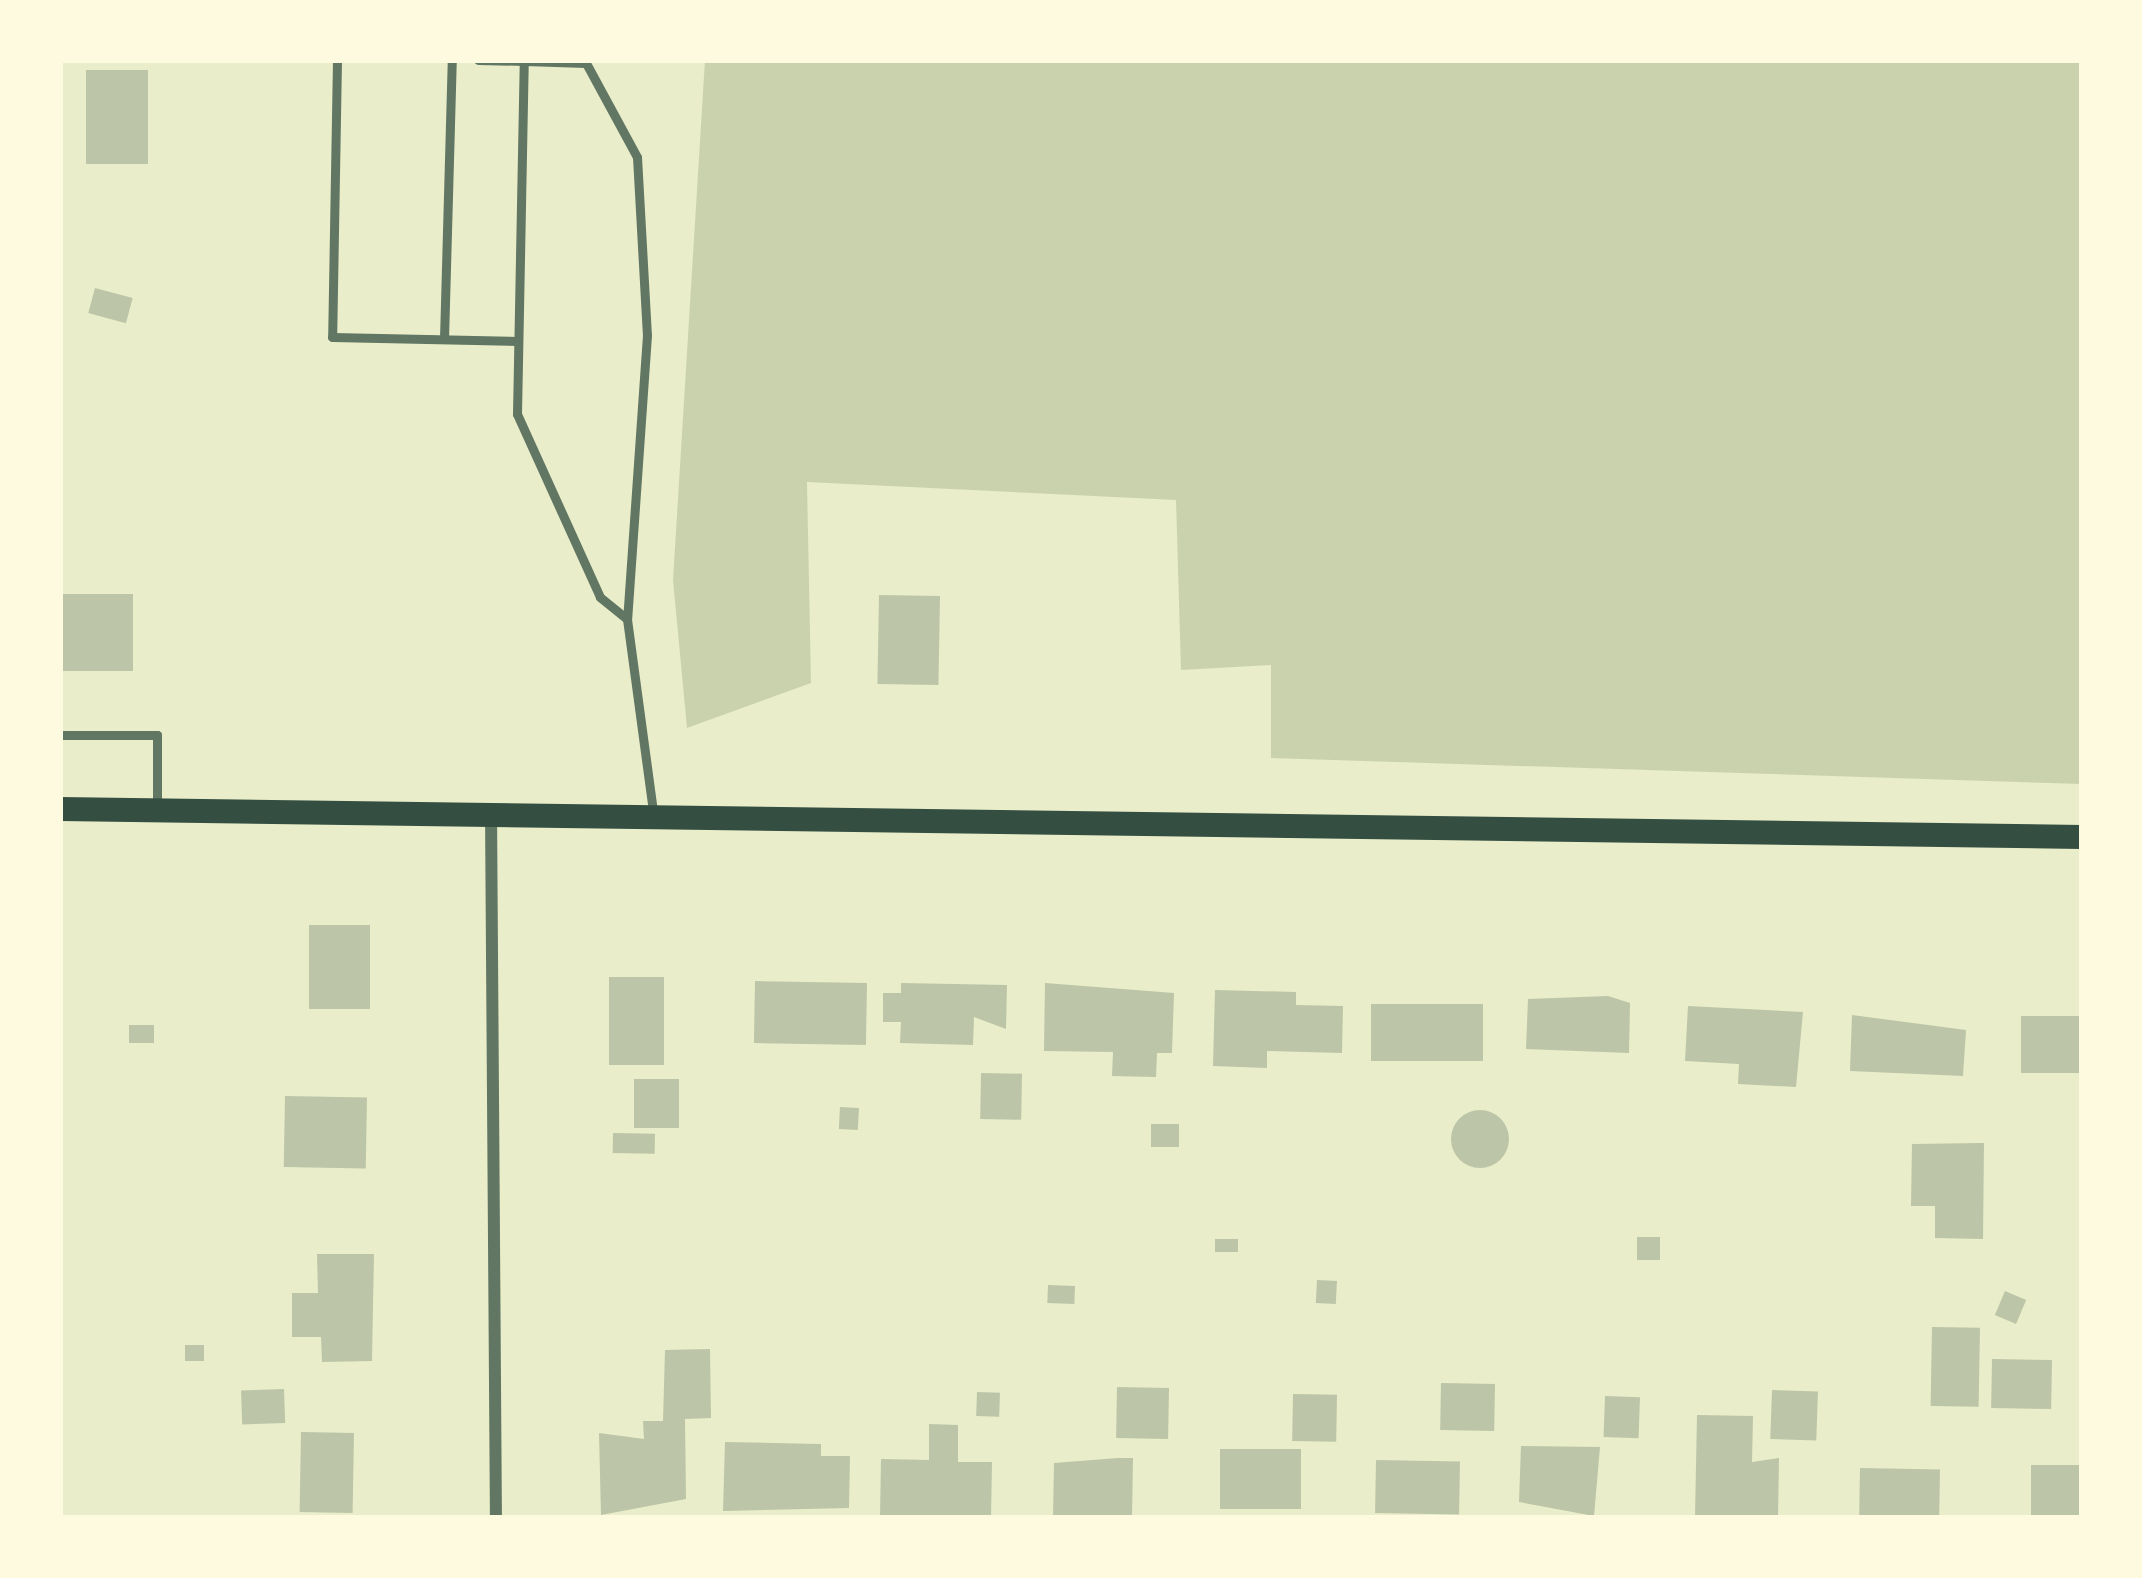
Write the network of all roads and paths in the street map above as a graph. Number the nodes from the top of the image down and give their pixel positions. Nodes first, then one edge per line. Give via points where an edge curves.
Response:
1 (337, 60) edge
2 (452, 60) edge
3 (478, 60) edge
4 (524, 61) edge
5 (444, 339) junction
6 (518, 341) junction
7 (627, 619) junction
8 (60, 735) edge
9 (60, 809) edge
10 (157, 809) junction
11 (491, 809) junction
12 (653, 812) junction
13 (2082, 837) edge
14 (496, 1518) edge

1 - 5 lane via 332,337
2 - 5 lane
3 - 4 lane
4 - 6 lane
4 - 7 lane via 586,63 638,158 647,335
5 - 6 lane
6 - 7 lane via 517,414 600,597
7 - 12 lane
8 - 10 lane via 157,735
9 - 10 main road
10 - 11 main road
11 - 12 main road
11 - 14 street
12 - 13 main road

